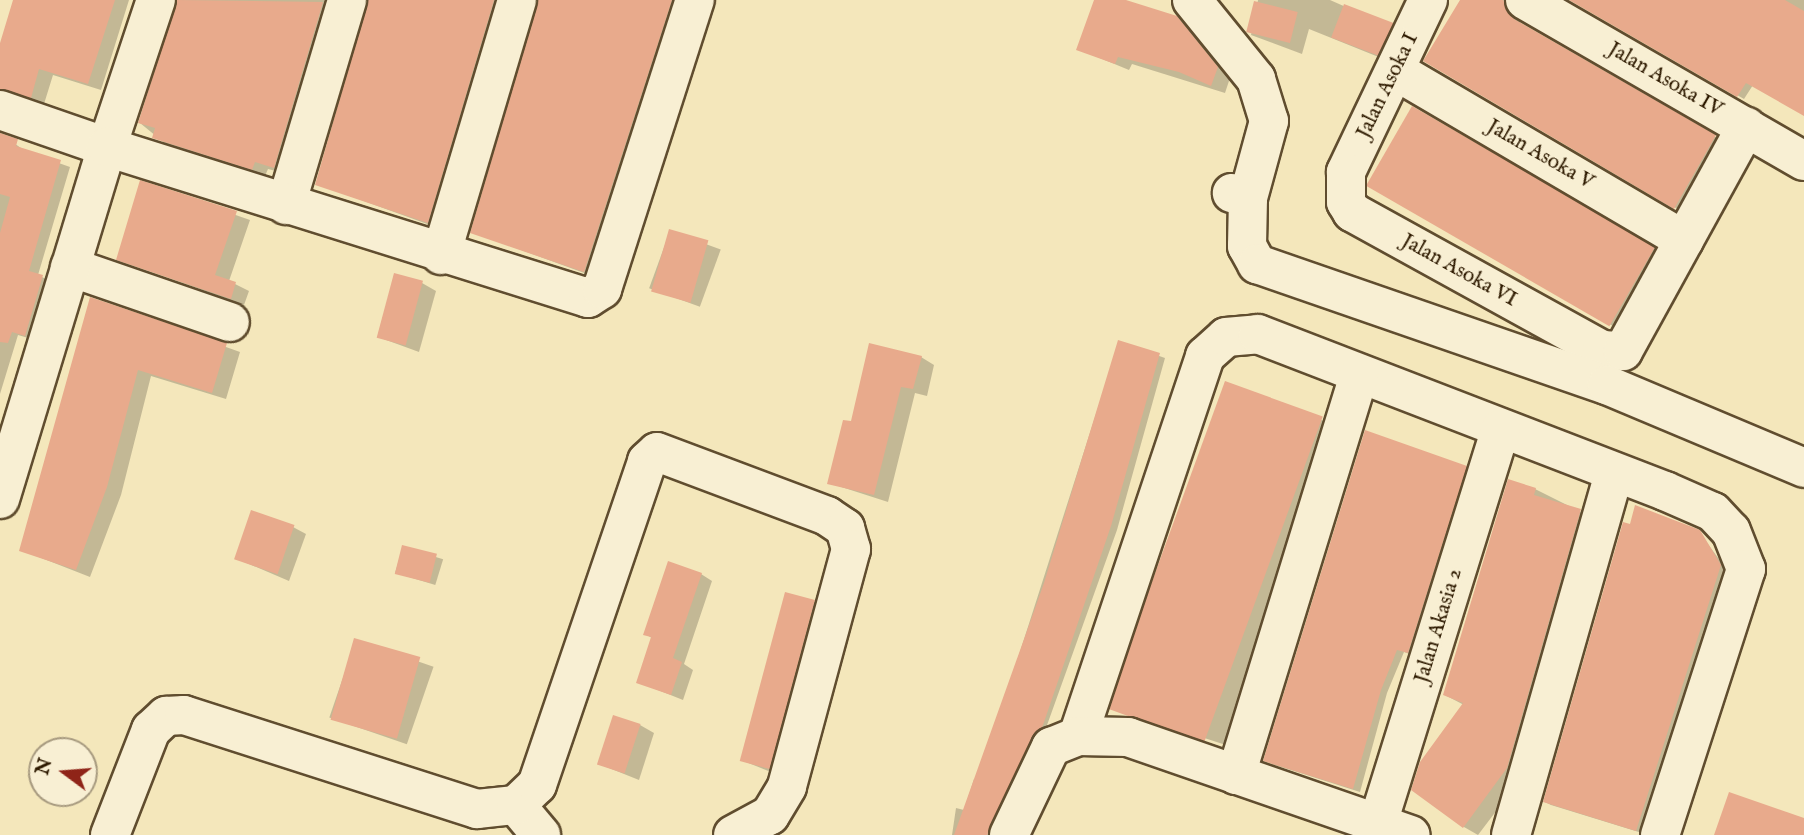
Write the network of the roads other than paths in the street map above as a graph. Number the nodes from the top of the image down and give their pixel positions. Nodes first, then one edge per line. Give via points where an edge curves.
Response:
1 (156, 0) edge
2 (348, 0) edge
3 (517, 0) edge
4 (695, 0) edge
5 (1192, 0) edge
6 (1428, 0) edge
7 (1525, 0) edge
8 (1396, 71) junction
9 (0, 110) edge
10 (1746, 127) junction
11 (107, 147) junction
12 (1804, 161) edge
13 (1346, 172) joint
14 (286, 205) junction
15 (1684, 240) junction
16 (441, 255) junction
17 (70, 267) junction
18 (230, 322) dead end
19 (1359, 374) junction
20 (1501, 429) junction
21 (1804, 468) edge
22 (1615, 473) junction
23 (0, 499) edge
24 (1078, 736) junction
25 (1236, 775) junction
26 (516, 805) junction
27 (474, 822) edge
28 (1394, 829) edge
29 (110, 835) edge
30 (541, 835) edge
31 (733, 835) edge
32 (1009, 835) edge
33 (1511, 835) edge
34 (1660, 835) edge

1 - 11 street
2 - 14 street
3 - 16 street
4 - 16 street via 602,289 588,298
5 - 21 street via 1256,79 1269,121 1240,196 1247,246 1257,264 1607,386
6 - 8 street, Jalan Asoka I
7 - 10 street, Jalan Asoka IV
8 - 13 street, Jalan Asoka I
8 - 15 street, Jalan Asoka V
9 - 11 street
10 - 12 street, Jalan Asoka IV
10 - 15 street
11 - 14 street
11 - 17 street
13 - 15 street, Jalan Asoka VI via 1352,212 1602,350 1623,351
14 - 16 street
17 - 18 street
17 - 23 street
19 - 20 street
19 - 24 street via 1258,334 1226,337 1205,356
19 - 25 street
20 - 22 street
20 - 28 street, Jalan Akasia 2
22 - 33 street
22 - 34 street via 1713,512 1740,543 1745,569
24 - 25 street via 1128,737
24 - 32 street via 1051,747
25 - 28 street
26 - 27 street
26 - 30 street
26 - 31 street via 537,785 647,461 657,453 670,453 827,516 845,528 851,549 787,787 770,815
27 - 29 street via 197,719 166,716 151,730

